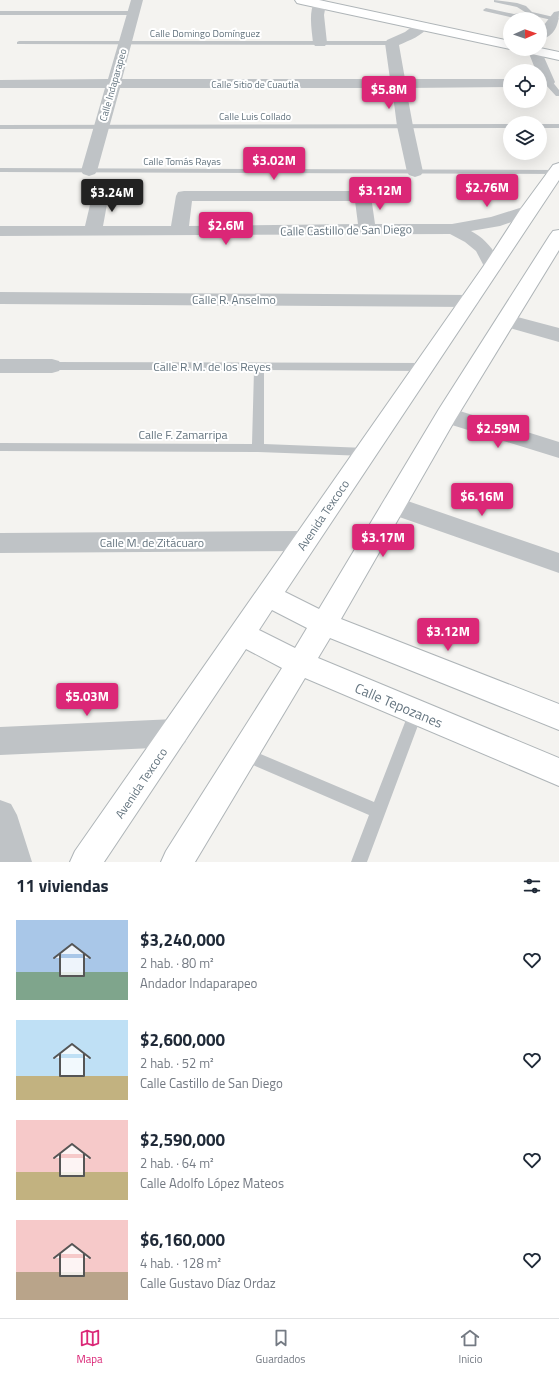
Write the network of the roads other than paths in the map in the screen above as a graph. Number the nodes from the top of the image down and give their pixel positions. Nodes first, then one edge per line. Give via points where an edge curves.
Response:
1 (301, 0) edge
2 (496, 0) edge
3 (320, 4) junction
4 (136, 7) edge
5 (486, 10) dead end
6 (529, 12) edge
7 (0, 13) edge
8 (503, 14) edge
9 (547, 16) edge
10 (558, 17) edge
11 (422, 26) junction
12 (547, 31) edge
13 (19, 43) dead end
14 (125, 43) junction
15 (320, 43) junction
16 (392, 43) junction
17 (503, 43) edge
18 (547, 53) edge
19 (559, 56) edge
20 (503, 83) edge
21 (0, 84) edge
22 (114, 84) junction
23 (399, 84) junction
24 (547, 84) edge
25 (559, 94) edge
26 (405, 126) junction
27 (503, 126) edge
28 (547, 126) edge
29 (559, 126) edge
30 (0, 127) edge
31 (101, 127) junction
32 (0, 170) edge
33 (558, 170) edge
34 (89, 171) junction
35 (415, 172) junction
36 (102, 188) dead end
37 (528, 210) junction
38 (452, 229) junction
39 (367, 230) junction
40 (0, 231) edge
41 (93, 231) junction
42 (179, 231) junction
43 (558, 239) edge
44 (492, 266) junction
45 (0, 298) edge
46 (469, 301) junction
47 (506, 320) junction
48 (559, 335) edge
49 (0, 366) edge
50 (52, 366) joint
51 (259, 366) junction
52 (423, 368) junction
53 (447, 415) junction
54 (0, 447) edge
55 (258, 448) junction
56 (559, 450) edge
57 (366, 452) junction
58 (393, 504) junction
59 (305, 541) junction
60 (0, 543) edge
61 (559, 563) edge
62 (268, 596) junction
63 (324, 624) junction
64 (242, 634) junction
65 (299, 664) junction
66 (416, 712) junction
67 (559, 717) edge
68 (175, 733) junction
69 (0, 741) edge
70 (244, 754) junction
71 (559, 772) edge
72 (378, 811) junction
73 (0, 814) edge
74 (16, 862) edge
75 (86, 862) edge
76 (177, 862) edge
77 (359, 862) edge

1 - 3 main road
2 - 6 lane via 519,5
3 - 11 main road
3 - 15 street
4 - 7 lane
4 - 14 street, Calle Indaparapeo
5 - 8 lane
9 - 10 lane
10 - 12 street
11 - 16 street
11 - 17 main road
13 - 14 lane, Calle Domingo Domínguez
14 - 15 lane, Calle Domingo Domínguez
14 - 22 street, Calle Indaparapeo
15 - 16 lane, Calle Domingo Domínguez
16 - 23 street
18 - 19 main road
20 - 23 street, Calle Sitio de Cuautla
21 - 22 street, Calle Sitio de Cuautla
22 - 23 street, Calle Sitio de Cuautla
22 - 31 street, Calle Indaparapeo
23 - 26 street
24 - 25 lane
26 - 27 lane, Calle Luis Collado
26 - 31 lane, Calle Luis Collado
26 - 35 street
28 - 29 lane
30 - 31 lane, Calle Luis Collado
31 - 34 street, Calle Indaparapeo
32 - 34 lane, Calle Tomás Rayas
33 - 35 lane, Calle Tomás Rayas
33 - 37 main road, Avenida Texcoco
34 - 35 lane, Calle Tomás Rayas
36 - 41 street
37 - 38 street, Calle Castillo de San Diego via 494,222
37 - 44 main road, Avenida Texcoco
38 - 39 street, Calle Castillo de San Diego
38 - 44 street, Calle Castillo de San Diego via 478,243 485,250
39 - 42 street, Calle Castillo de San Diego
39 - 42 street via 364,196 184,196
40 - 41 street, Calle Castillo de San Diego
41 - 42 street, Calle Castillo de San Diego
43 - 47 main road
44 - 46 main road, Avenida Texcoco
45 - 46 street, Calle R. Anselmo
46 - 52 main road, Avenida Texcoco
47 - 48 street
47 - 53 main road
49 - 50 street, Calle R. M. de los Reyes
50 - 51 lane, Calle R. M. de los Reyes
51 - 52 lane, Calle R. M. de los Reyes
51 - 55 lane
52 - 57 main road, Avenida Texcoco
53 - 56 street
53 - 58 main road
54 - 55 lane, Calle F. Zamarripa
55 - 57 lane, Calle F. Zamarripa
57 - 59 main road, Avenida Texcoco
58 - 61 street
58 - 63 main road
59 - 60 street, Calle M. de Zitácuaro
59 - 62 main road, Avenida Texcoco
62 - 63 main road
62 - 64 main road, Avenida Texcoco
63 - 65 main road
63 - 67 main road
64 - 65 main road, Calle Tepozanes
64 - 68 main road, Avenida Texcoco
65 - 66 main road, Calle Tepozanes
65 - 70 main road
66 - 71 main road, Calle Tepozanes
66 - 72 lane
68 - 69 street
68 - 75 main road, Avenida Texcoco
70 - 72 lane
70 - 76 main road
72 - 77 lane
73 - 74 street

